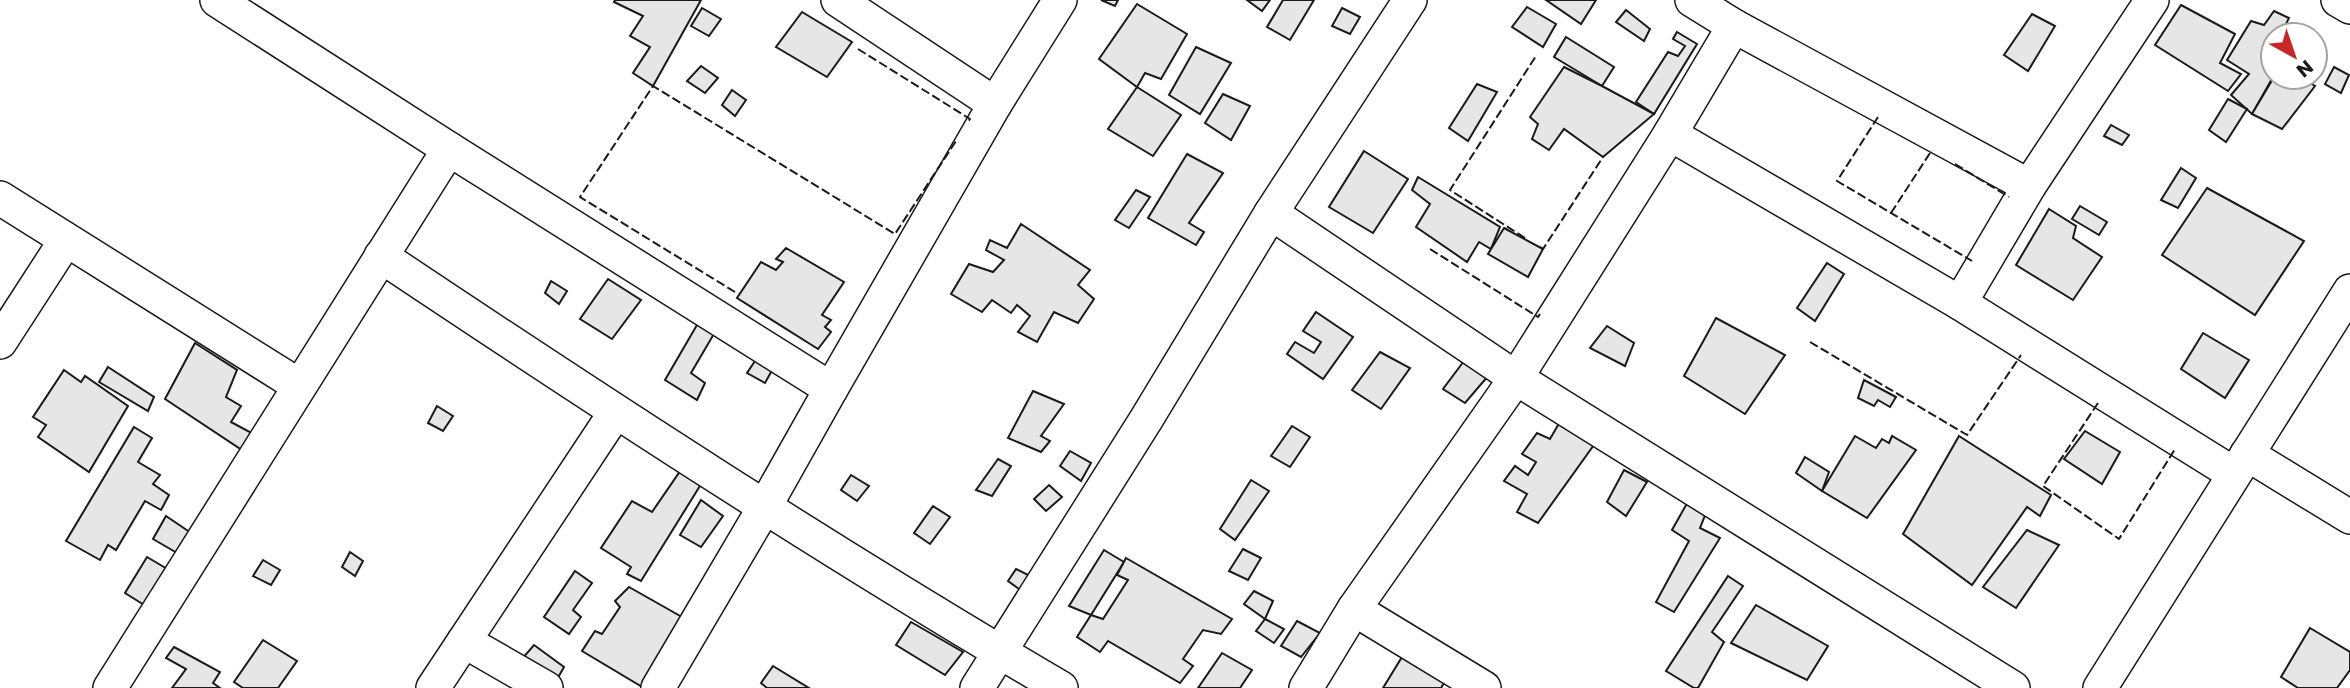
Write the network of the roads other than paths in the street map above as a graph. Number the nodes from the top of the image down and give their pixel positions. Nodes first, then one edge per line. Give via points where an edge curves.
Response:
1 (217, 0) edge
2 (838, 0) edge
3 (1060, 0) edge
4 (1410, 0) edge
5 (1692, 0) edge
6 (2152, 0) edge
7 (2338, 0) edge
8 (2350, 7) edge
9 (1734, 26) junction
10 (995, 104) junction
11 (1670, 134) junction
12 (449, 149) junction
13 (2029, 186) junction
14 (0, 198) edge
15 (1271, 213) junction
16 (66, 240) junction
17 (381, 256) junction
18 (2350, 291) edge
19 (1961, 303) junction
20 (0, 342) edge
21 (1516, 378) junction
22 (298, 385) junction
23 (831, 389) junction
24 (615, 413) junction
25 (2241, 464) junction
26 (764, 509) junction
27 (2350, 517) edge
28 (1353, 609) junction
29 (464, 641) junction
30 (999, 652) junction
31 (2102, 687) edge
32 (110, 688) edge
33 (433, 688) edge
34 (546, 688) edge
35 (658, 688) edge
36 (977, 688) edge
37 (1061, 688) edge
38 (1306, 688) edge
39 (1484, 688) edge
40 (2013, 688) edge

1 - 12 street
2 - 10 street
3 - 10 street
4 - 15 street
5 - 9 street
6 - 13 street
7 - 8 street
9 - 11 street
9 - 13 street
10 - 23 street
11 - 19 street
11 - 21 street
12 - 17 street
12 - 23 street
13 - 19 street
14 - 16 street
15 - 21 street
15 - 30 street
16 - 20 street
16 - 22 street
17 - 22 street
17 - 24 street
18 - 25 street
19 - 25 street
21 - 28 street
21 - 40 street
22 - 32 street
23 - 26 street
24 - 26 street
24 - 29 street
25 - 27 street
25 - 31 street
26 - 30 street
26 - 35 street
28 - 38 street
28 - 39 street
29 - 33 street
29 - 34 street
30 - 36 street
30 - 37 street

